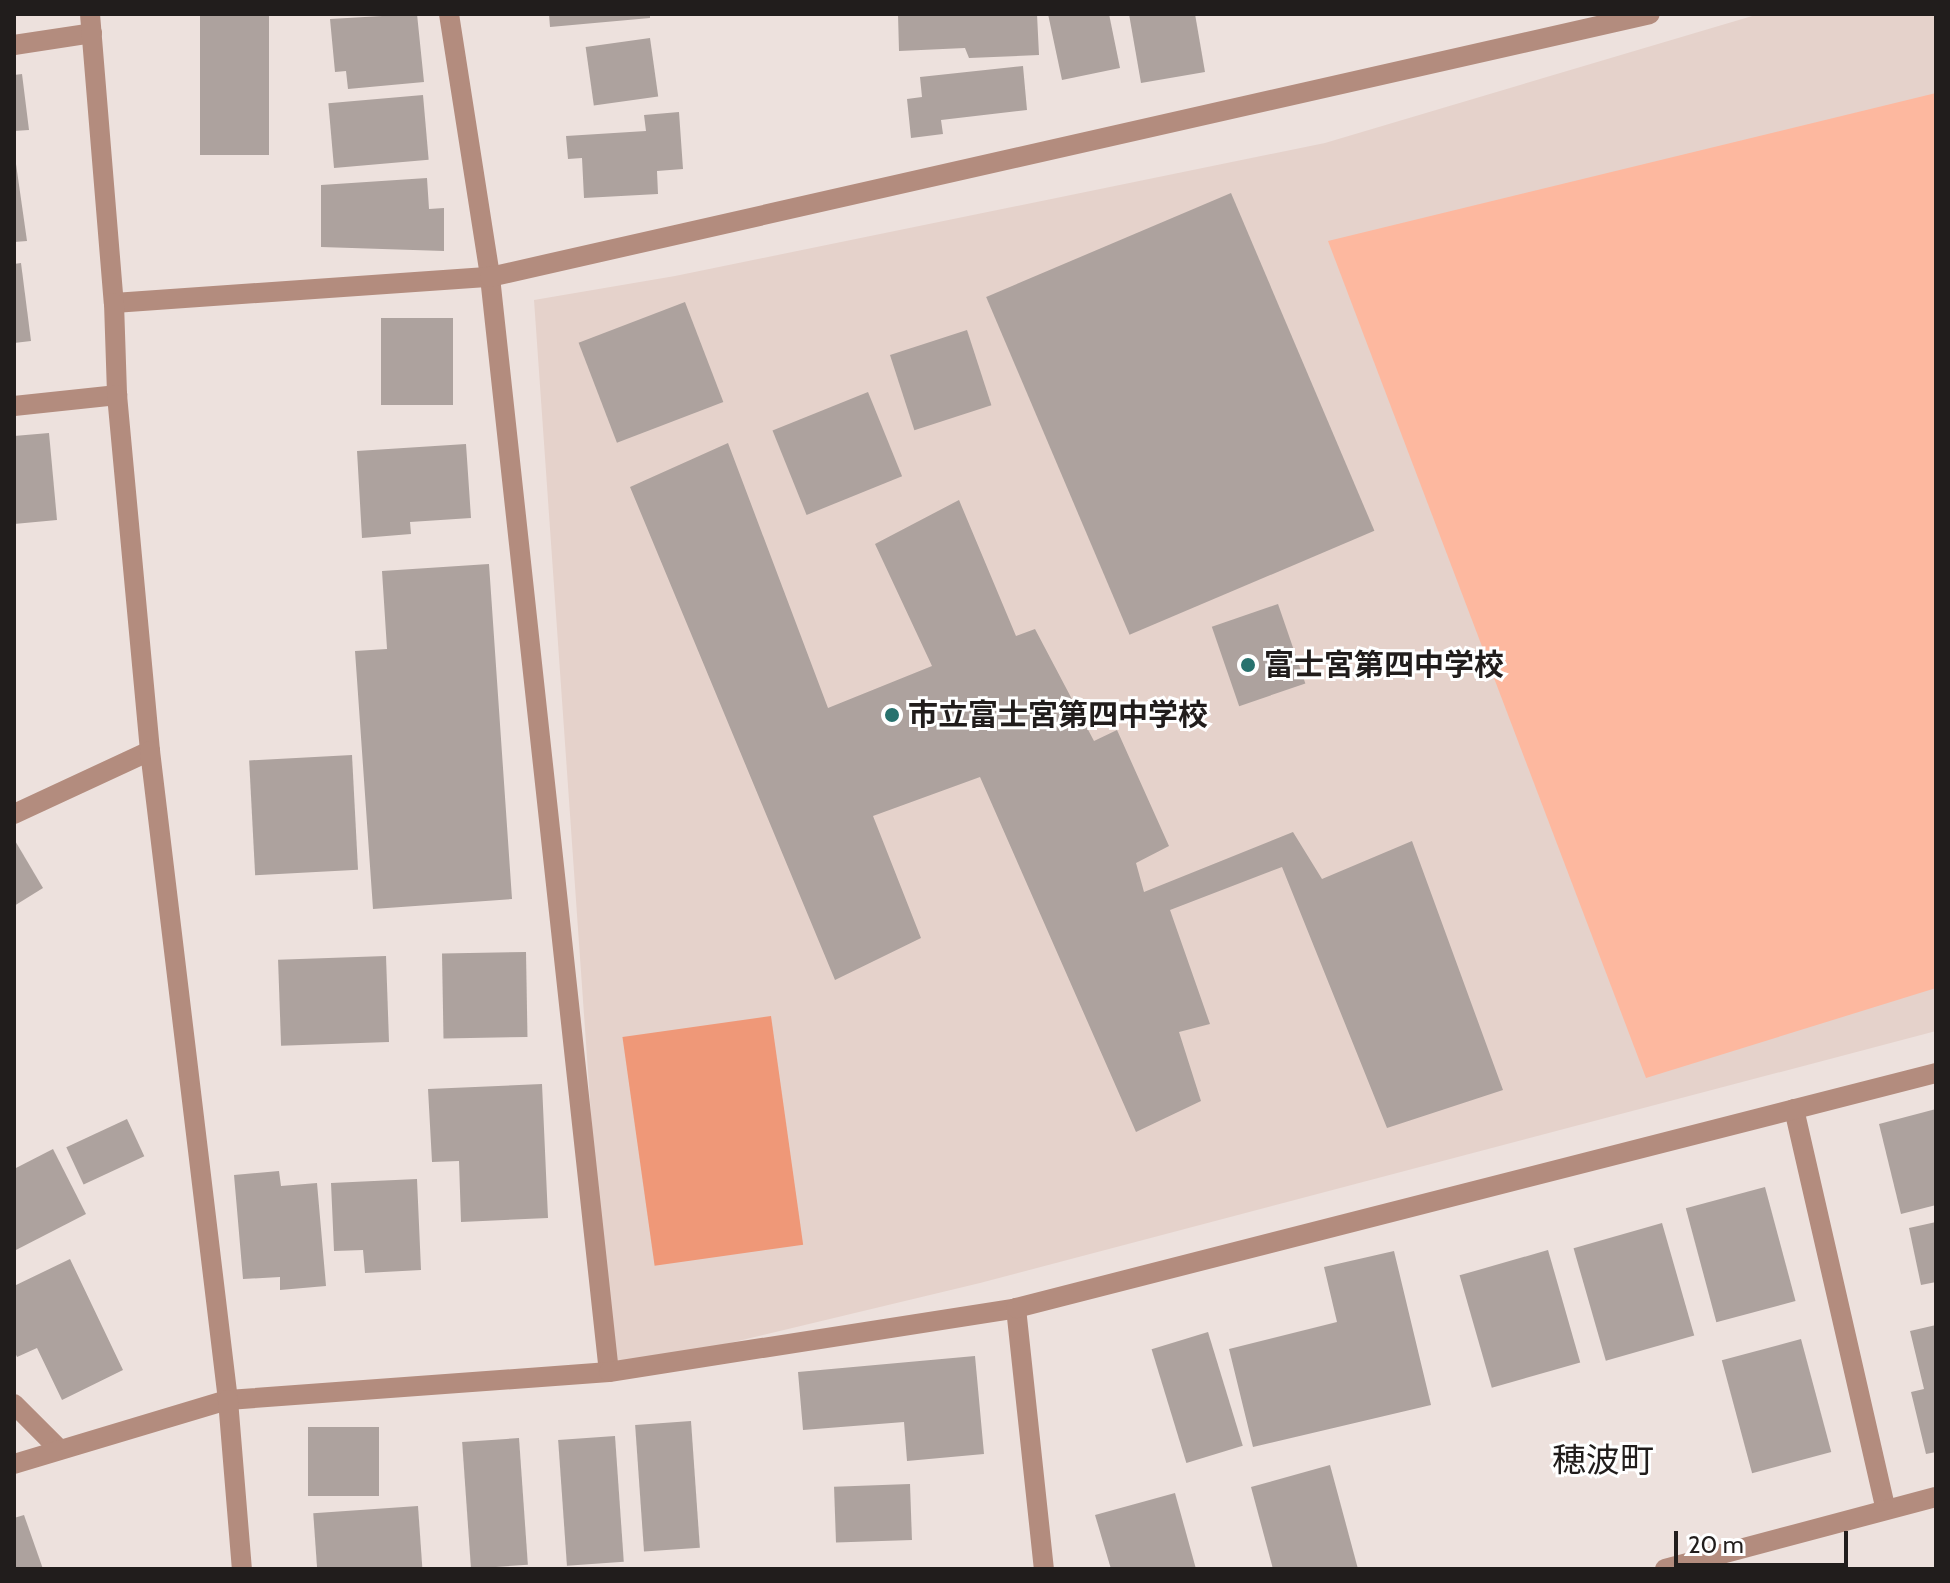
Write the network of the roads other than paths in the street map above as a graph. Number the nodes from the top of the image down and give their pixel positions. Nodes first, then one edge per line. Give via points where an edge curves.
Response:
1 (449, 14) edge
2 (1650, 14) edge
3 (91, 24) edge
4 (14, 45) edge
5 (490, 277) junction
6 (114, 303) junction
7 (117, 395) junction
8 (14, 406) edge
9 (150, 751) junction
10 (14, 814) edge
11 (1936, 1073) edge
12 (1794, 1109) junction
13 (1016, 1308) junction
14 (609, 1372) junction
15 (228, 1400) junction
16 (14, 1404) edge
17 (58, 1448) junction
18 (14, 1464) edge
19 (1936, 1497) edge
20 (1886, 1510) junction
21 (242, 1569) edge
22 (1044, 1569) edge
23 (1665, 1569) edge

1 - 5 street
2 - 5 street
3 - 4 street
3 - 6 street
5 - 6 street
5 - 14 street
6 - 7 street
7 - 8 street
7 - 9 street
9 - 10 street
9 - 15 street
11 - 12 street
12 - 13 street
12 - 20 street
13 - 14 street
13 - 22 street
14 - 15 street
15 - 17 street
15 - 21 street
16 - 17 street
17 - 18 street
19 - 20 street
20 - 23 street

